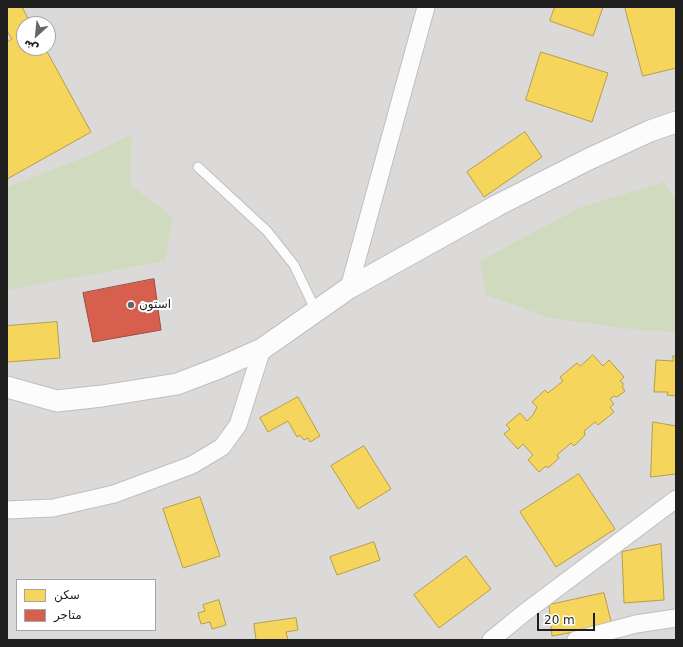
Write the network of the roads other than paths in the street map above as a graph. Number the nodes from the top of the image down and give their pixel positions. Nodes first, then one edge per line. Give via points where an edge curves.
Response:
1 (426, 7) edge
2 (676, 122) edge
3 (198, 167) dead end
4 (349, 288) junction
5 (316, 311) junction
6 (262, 349) junction
7 (7, 387) edge
8 (676, 499) edge
9 (7, 510) edge
10 (676, 618) edge
11 (491, 640) edge
12 (576, 640) edge

1 - 4 street
2 - 4 street via 616,146 505,202
3 - 5 lane via 267,231 294,265
4 - 5 street
5 - 6 street
6 - 7 street via 177,384 102,396 57,401
6 - 9 street via 238,425 222,447 192,465 114,494 53,508
8 - 11 street
10 - 12 street via 636,624

